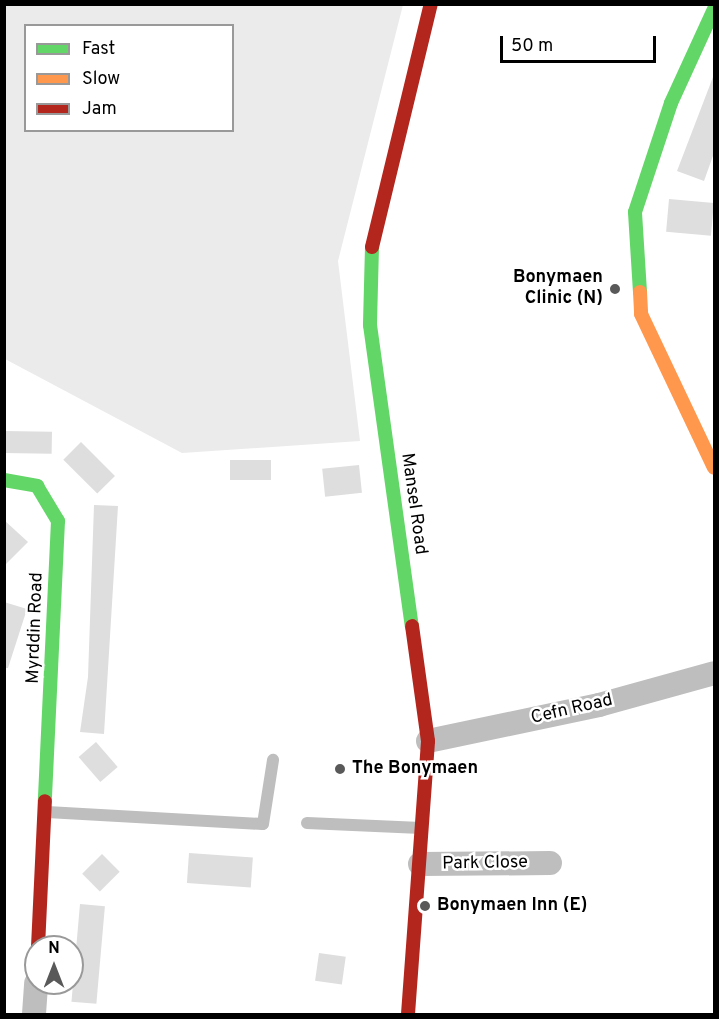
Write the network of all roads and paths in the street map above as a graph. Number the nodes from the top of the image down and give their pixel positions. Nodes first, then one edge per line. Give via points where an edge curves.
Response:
1 (431, 4) edge
2 (714, 9) edge
3 (711, 452) edge
4 (4, 480) edge
5 (714, 673) edge
6 (428, 741) junction
7 (273, 760) dead end
8 (47, 812) junction
9 (307, 823) dead end
10 (422, 828) junction
11 (550, 863) dead end
12 (420, 864) junction
13 (39, 935) edge
14 (35, 995) edge
15 (34, 1014) edge
16 (408, 1014) edge

1 - 6 street, Mansel Road via 372,229 370,325
2 - 3 street via 671,103 635,212 641,314
4 - 8 street, Myrddin Road via 37,486 54,507 58,521
5 - 6 street, Cefn Road via 599,705
6 - 10 street, Mansel Road
7 - 8 lane via 263,824
8 - 13 street, Myrddin Road
9 - 10 lane
10 - 12 street, Mansel Road
11 - 12 street, Park Close
12 - 16 street, Mansel Road
14 - 15 street

